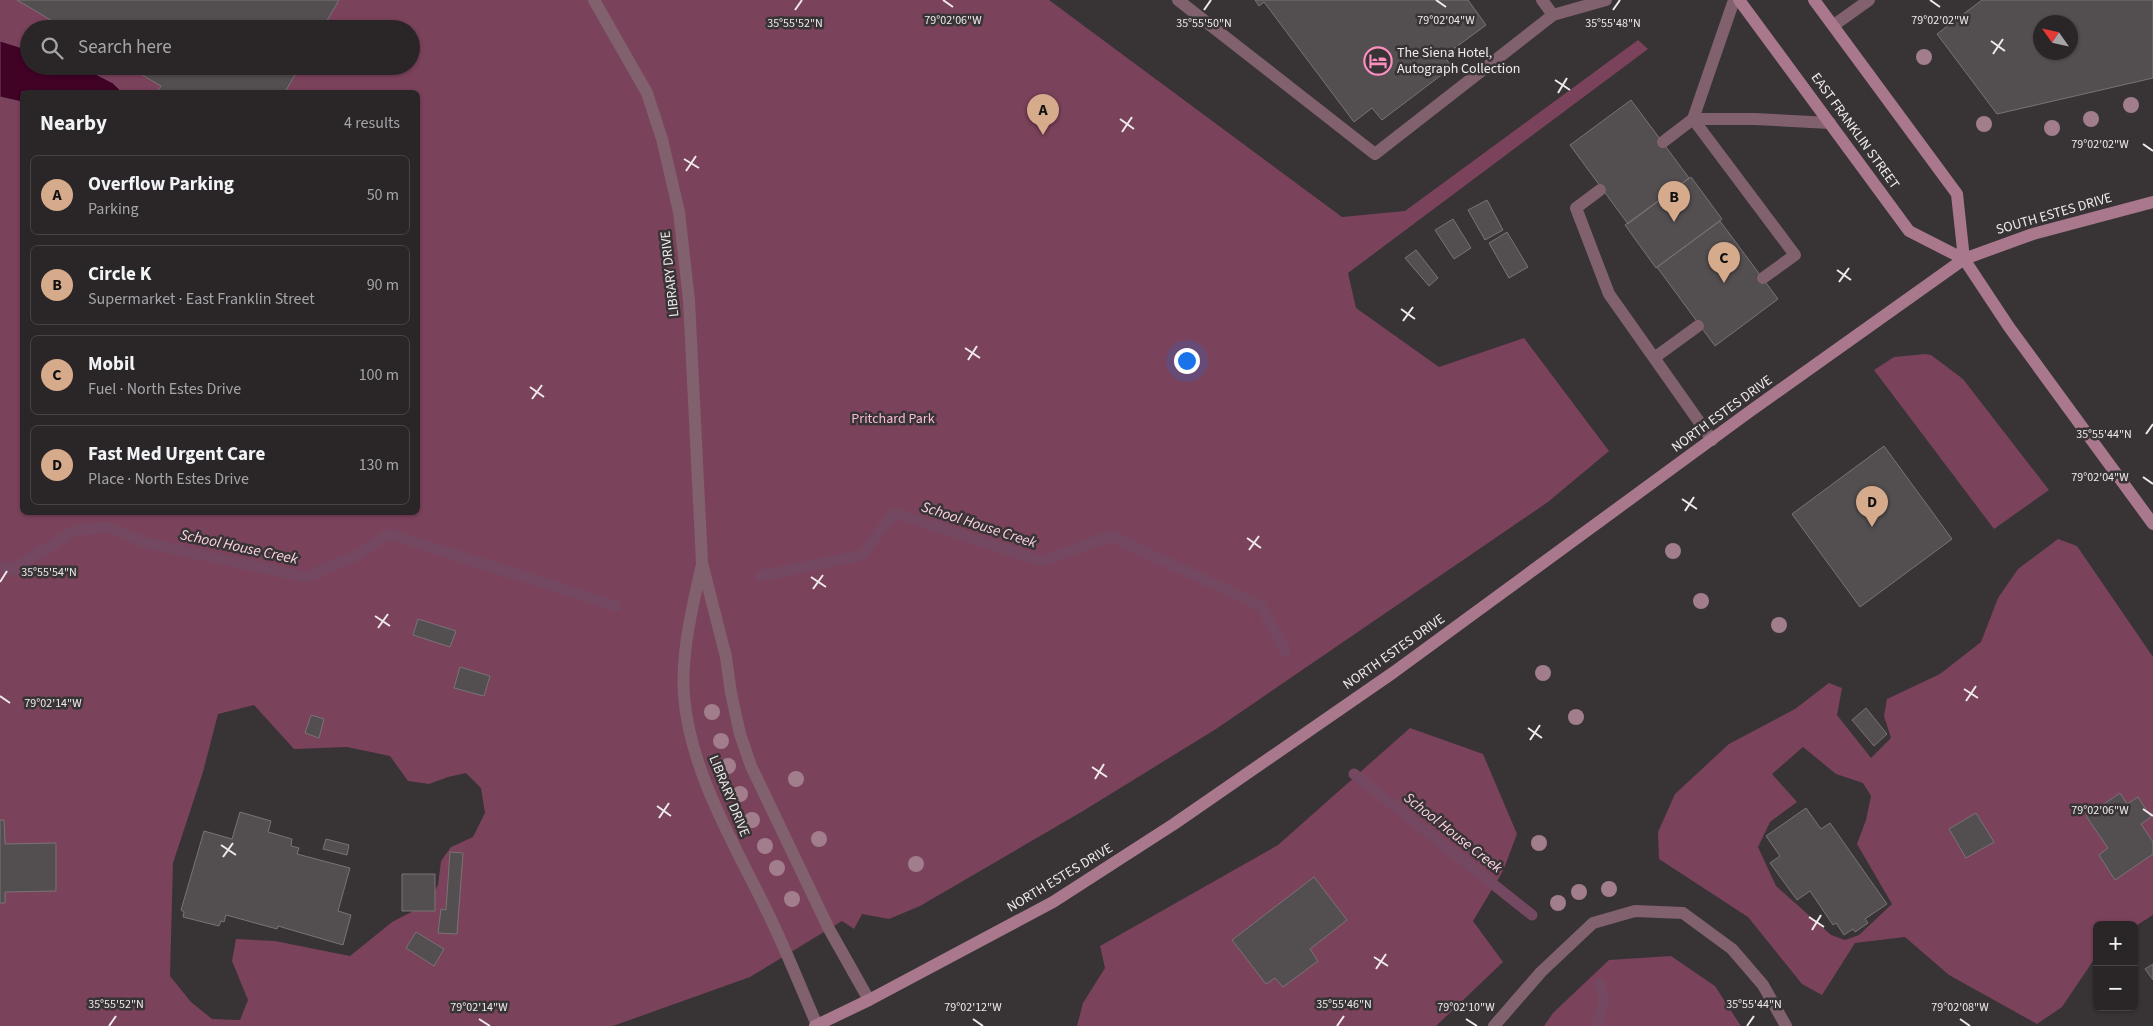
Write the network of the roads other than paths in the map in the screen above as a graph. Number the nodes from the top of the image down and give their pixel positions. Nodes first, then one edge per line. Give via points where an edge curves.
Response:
1 (594, 0) edge
2 (1178, 0) edge
3 (1542, 0) edge
4 (1606, 0) edge
5 (1734, 0) edge
6 (1739, 0) edge
7 (1814, 0) edge
8 (1869, 0) edge
9 (1553, 15) junction
10 (1834, 25) junction
11 (1694, 120) junction
12 (1830, 124) junction
13 (1663, 142) dead end
14 (1600, 190) dead end
15 (2153, 202) edge
16 (1964, 259) junction
17 (1763, 278) dead end
18 (1698, 326) dead end
19 (1654, 358) junction
20 (1712, 440) junction
21 (2153, 524) edge
22 (702, 563) junction
23 (869, 1000) junction
24 (816, 1026) edge
25 (1494, 1026) edge
26 (1786, 1026) edge

1 - 22 street, LIBRARY DRIVE via 647,93 662,139 679,212 689,300
2 - 9 street via 1375,154
3 - 9 street
4 - 9 street
5 - 11 street
6 - 12 main road, EAST FRANKLIN STREET
7 - 10 main road, EAST FRANKLIN STREET
8 - 10 street
10 - 16 main road, EAST FRANKLIN STREET via 1957,194
11 - 12 street via 1755,119
11 - 13 street
11 - 17 street via 1795,255
12 - 16 main road, EAST FRANKLIN STREET via 1909,230
14 - 19 street via 1576,208 1609,294
15 - 16 main road, SOUTH ESTES DRIVE via 2033,234
16 - 20 main road, NORTH ESTES DRIVE
16 - 21 main road, EAST FRANKLIN STREET via 2009,327
18 - 19 street
19 - 20 street
20 - 23 main road, NORTH ESTES DRIVE via 1394,672 1174,824 1053,902
22 - 23 street, LIBRARY DRIVE via 726,657 740,734 751,766
22 - 24 street, LIBRARY DRIVE via 684,652 684,696 694,749 732,845 766,908
23 - 24 main road, NORTH ESTES DRIVE
25 - 26 street via 1541,972 1593,923 1635,911 1683,913 1732,949 1763,985

